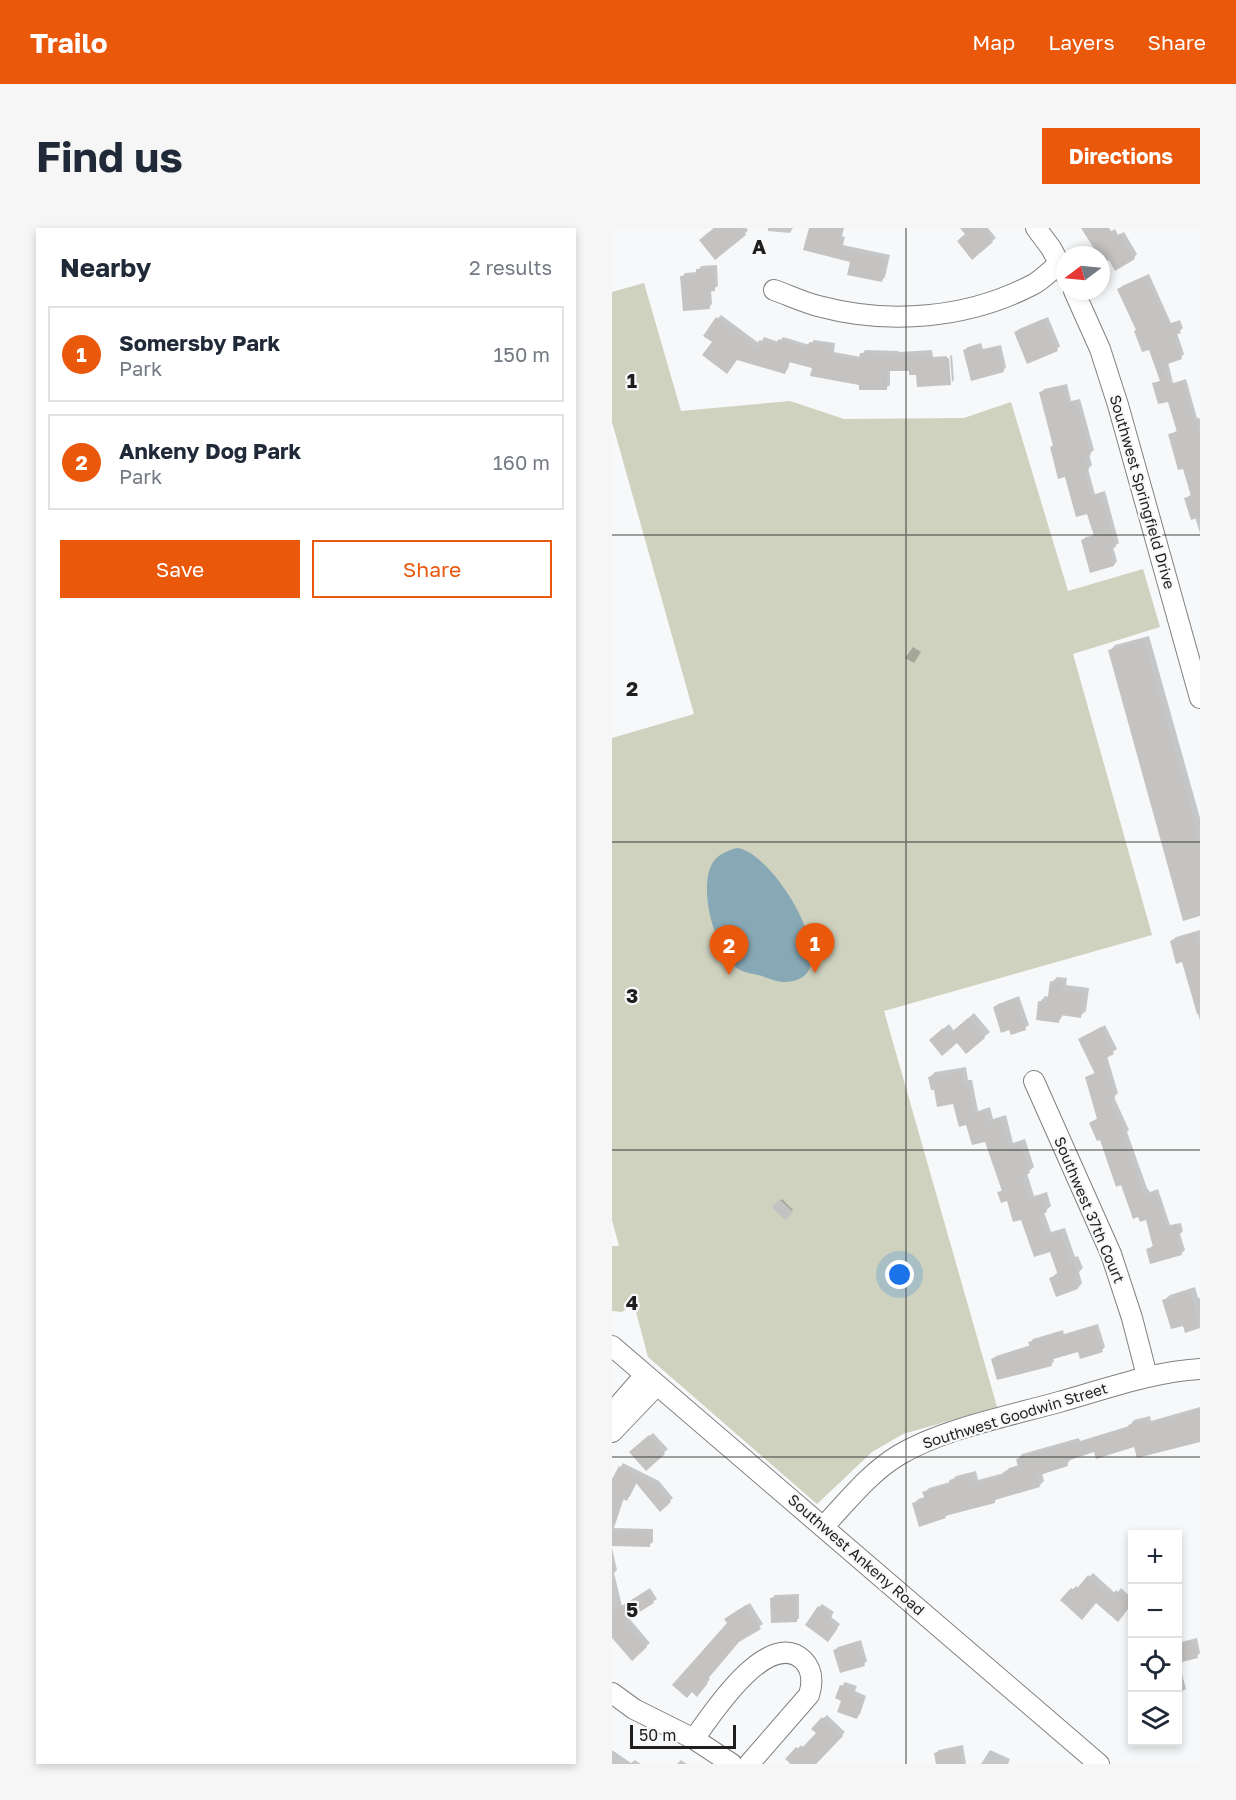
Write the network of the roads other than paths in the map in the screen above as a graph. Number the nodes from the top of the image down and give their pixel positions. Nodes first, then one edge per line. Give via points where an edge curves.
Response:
1 (1036, 228) edge
2 (1056, 258) edge
3 (1056, 272) edge
4 (774, 290) dead end
5 (1078, 300) edge
6 (1200, 698) edge
7 (1034, 1081) dead end
8 (612, 1346) edge
9 (1200, 1369) edge
10 (1147, 1376) junction
11 (651, 1380) junction
12 (612, 1413) edge
13 (612, 1432) edge
14 (823, 1527) junction
15 (612, 1693) edge
16 (694, 1739) junction
17 (732, 1764) edge
18 (749, 1764) edge
19 (1099, 1764) edge

1 - 2 street
3 - 4 street via 987,304 949,314 874,315 818,306
5 - 6 street, Southwest Springfield Drive via 1100,349 1118,405
7 - 10 street, Southwest 37th Court via 1111,1254
8 - 11 street, Southwest Ankeny Road
9 - 10 street, Southwest Goodwin Street
10 - 14 street, Southwest Goodwin Street via 918,1445 882,1466
11 - 12 street
11 - 13 street
11 - 14 street, Southwest Ankeny Road
14 - 19 street, Southwest Ankeny Road
15 - 16 street via 634,1709
16 - 17 street
16 - 18 street via 760,1661 779,1652 791,1653 808,1666 812,1685 809,1695

